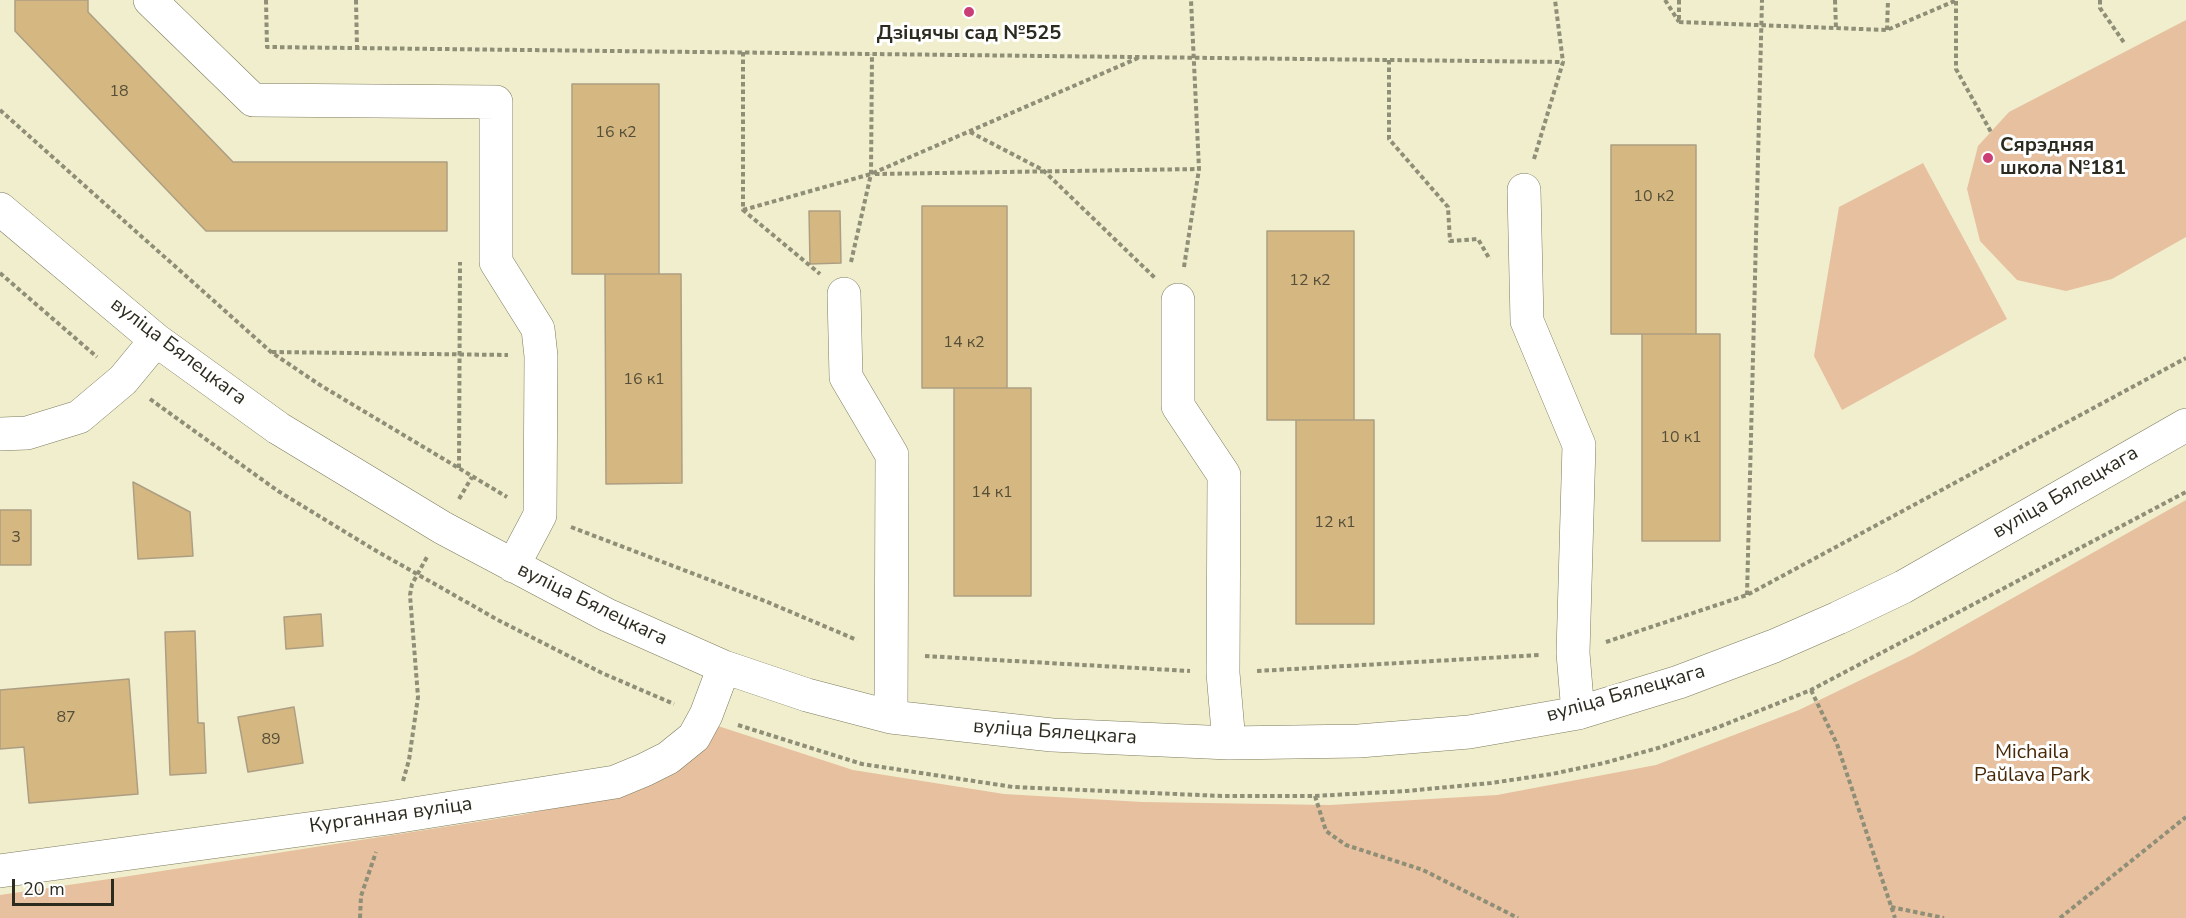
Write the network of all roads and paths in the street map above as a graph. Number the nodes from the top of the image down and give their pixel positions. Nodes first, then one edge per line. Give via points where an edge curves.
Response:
1 (150, 0) edge
2 (266, 0) edge
3 (357, 0) edge
4 (1191, 0) edge
5 (1555, 0) edge
6 (1665, 0) edge
7 (1679, 0) edge
8 (1762, 0) edge
9 (1835, 0) edge
10 (1888, 0) edge
11 (1956, 0) edge
12 (2100, 0) edge
13 (1679, 22) junction
14 (1762, 25) junction
15 (1836, 28) junction
16 (1887, 30) junction
17 (2125, 44) dead end
18 (357, 48) junction
19 (743, 52) junction
20 (872, 54) junction
21 (1141, 57) junction
22 (1194, 57) junction
23 (1389, 60) junction
24 (1563, 62) junction
25 (0, 110) edge
26 (969, 132) junction
27 (1991, 132) dead end
28 (1199, 169) junction
29 (1043, 170) junction
30 (871, 174) junction
31 (1524, 190) joint
32 (0, 209) edge
33 (743, 210) junction
34 (460, 251) dead end
35 (1524, 258) junction
36 (0, 273) edge
37 (844, 294) junction
38 (1178, 300) junction
39 (156, 340) junction
40 (271, 352) junction
41 (460, 355) junction
42 (541, 356) junction
43 (2186, 358) edge
44 (123, 380) junction
45 (2186, 425) edge
46 (0, 434) edge
47 (459, 469) junction
48 (472, 477) junction
49 (2186, 492) edge
50 (456, 506) dead end
51 (540, 515) junction
52 (430, 551) dead end
53 (513, 566) junction
54 (417, 574) junction
55 (1747, 594) junction
56 (1573, 653) junction
57 (891, 654) junction
58 (724, 668) junction
59 (1223, 673) junction
60 (1811, 690) junction
61 (1578, 712) junction
62 (706, 715) junction
63 (891, 717) junction
64 (1229, 743) junction
65 (1315, 796) junction
66 (2186, 817) edge
67 (388, 818) junction
68 (0, 870) edge
69 (1890, 906) junction
70 (360, 918) edge
71 (1518, 918) edge
72 (1895, 918) edge
73 (1944, 918) edge
74 (2060, 918) edge

1 - 42 street via 253,100 496,102 496,262 538,329
2 - 18 path via 267,47
3 - 18 path
4 - 22 path
5 - 24 path
6 - 13 path
7 - 13 path
8 - 14 path
9 - 15 path
10 - 16 path
11 - 16 path
11 - 27 path via 1956,69
12 - 17 path via 2100,9
13 - 14 path
14 - 15 path
14 - 55 path
15 - 16 path
18 - 19 path
19 - 20 path
19 - 33 path
20 - 21 path
20 - 30 path
21 - 22 path
21 - 26 path
22 - 23 path
22 - 28 path
23 - 24 path
23 - 35 path via 1389,139 1448,207 1450,240 1478,239 1489,258
24 - 31 path
25 - 40 path
26 - 29 path
26 - 30 path
28 - 29 path
28 - 38 path
29 - 30 path
29 - 38 path
30 - 33 path
30 - 37 path
31 - 35 street
32 - 39 street, вуліца Бялецкага
33 - 37 path
34 - 41 path
35 - 56 street via 1527,321 1580,445
36 - 44 path
37 - 57 street via 846,377 892,455
38 - 59 street via 1178,406 1224,475
39 - 44 street
39 - 53 street, вуліца Бялецкага via 317,453
40 - 41 path
40 - 47 path
41 - 42 path
41 - 47 path
42 - 51 street
43 - 55 path
44 - 46 street via 79,417 27,433
44 - 54 path via 278,491
45 - 61 street, вуліца Бялецкага via 1903,587 1838,618 1679,682
47 - 48 path
48 - 50 path
48 - 51 path
49 - 60 path
51 - 53 street
51 - 57 path
52 - 54 path
53 - 58 street, вуліца Бялецкага
54 - 62 path via 602,673
54 - 67 path via 410,595 417,709 409,760
55 - 56 path
56 - 59 path
56 - 61 street
57 - 59 path
57 - 63 street
58 - 62 street, Курганная вуліца
58 - 63 street, вуліца Бялецкага
59 - 64 street
60 - 65 path via 1716,728 1604,763 1491,783
60 - 69 path via 1837,744
61 - 64 street, вуліца Бялецкага via 1447,734 1359,741
62 - 65 path via 862,764 1012,787
62 - 67 street, Курганная вуліца via 694,737 681,748 615,782
63 - 64 street, вуліца Бялецкага via 1052,735
65 - 71 path via 1326,831 1346,845 1423,870
66 - 74 path
67 - 68 street, Курганная вуліца
67 - 70 path via 361,896
69 - 72 path
69 - 73 path

